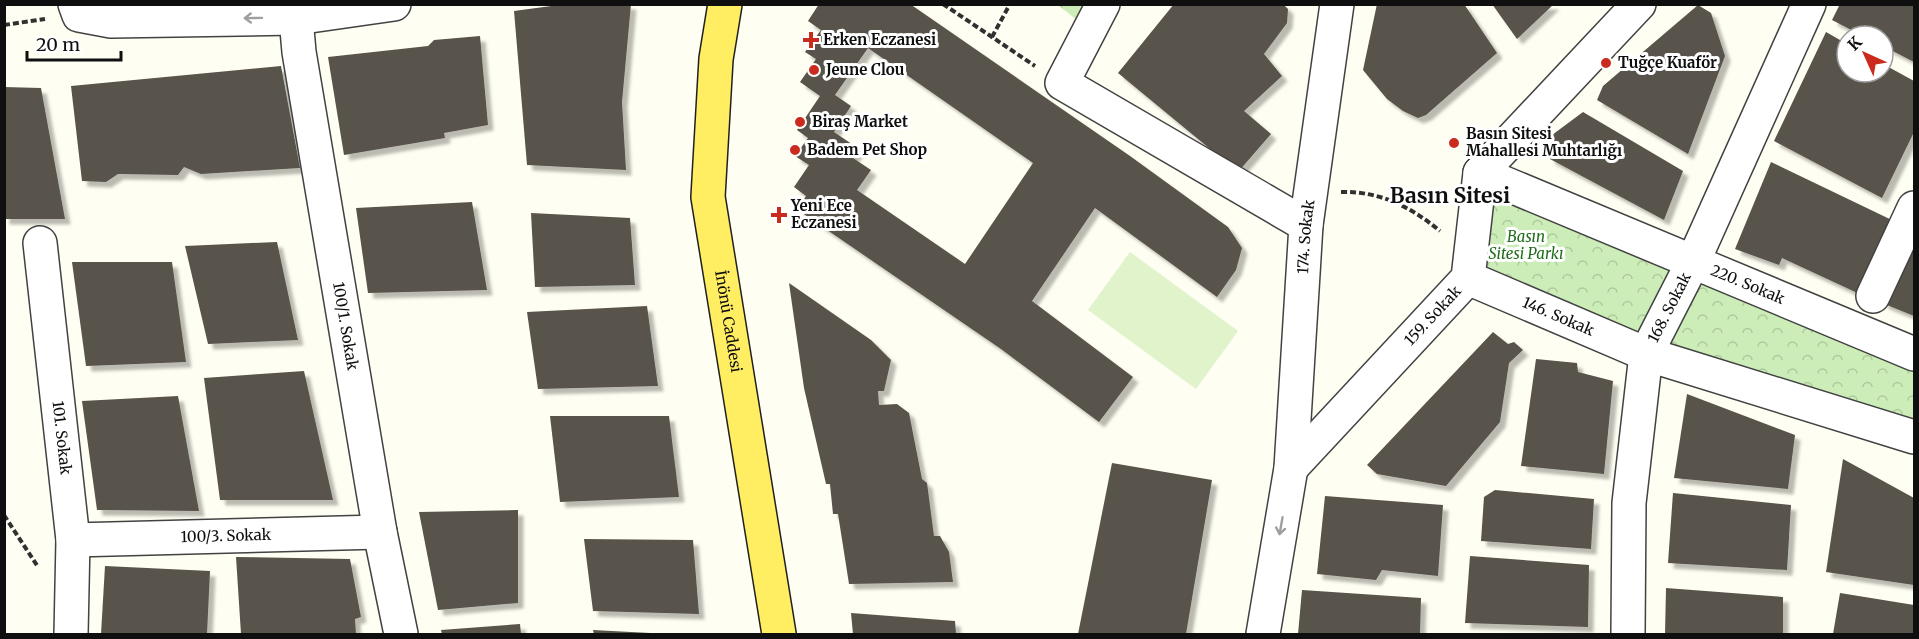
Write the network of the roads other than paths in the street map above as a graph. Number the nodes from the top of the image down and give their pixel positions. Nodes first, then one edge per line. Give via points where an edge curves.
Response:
1 (394, 4) edge
2 (725, 4) edge
3 (1103, 4) edge
4 (1337, 4) edge
5 (1639, 4) edge
6 (1809, 4) edge
7 (353, 8) edge
8 (77, 10) edge
9 (296, 18) junction
10 (1480, 173) junction
11 (1914, 208) edge
12 (1308, 209) junction
13 (40, 243) dead end
14 (1693, 262) junction
15 (1470, 267) junction
16 (1873, 296) dead end
17 (1646, 354) junction
18 (1914, 354) edge
19 (1914, 437) edge
20 (1291, 468) junction
21 (380, 532) junction
22 (73, 540) junction
23 (71, 634) edge
24 (401, 634) edge
25 (779, 634) edge
26 (1263, 634) edge
27 (1628, 634) edge

1 - 7 street
2 - 25 main road, İnönü Caddesi via 716,59 708,197
3 - 12 street via 1062,83
4 - 12 street, 174. Sokak
5 - 10 street
6 - 14 street, 168. Sokak
7 - 9 street
9 -> 8 street via 111,21
9 - 21 street, 100/1. Sokak
10 - 14 street, 220. Sokak
10 - 15 street
11 - 16 street
12 - 20 street, 174. Sokak
13 - 22 street, 101. Sokak
14 - 17 street, 168. Sokak
14 - 18 street, 220. Sokak
15 - 17 street, 146. Sokak
15 - 20 street, 159. Sokak
17 - 19 street
17 - 27 street, 168. Sokak via 1629,503
20 -> 26 street, 174. Sokak
21 - 22 street, 100/3. Sokak
21 - 24 street, 100/1. Sokak
22 - 23 street, 101. Sokak

